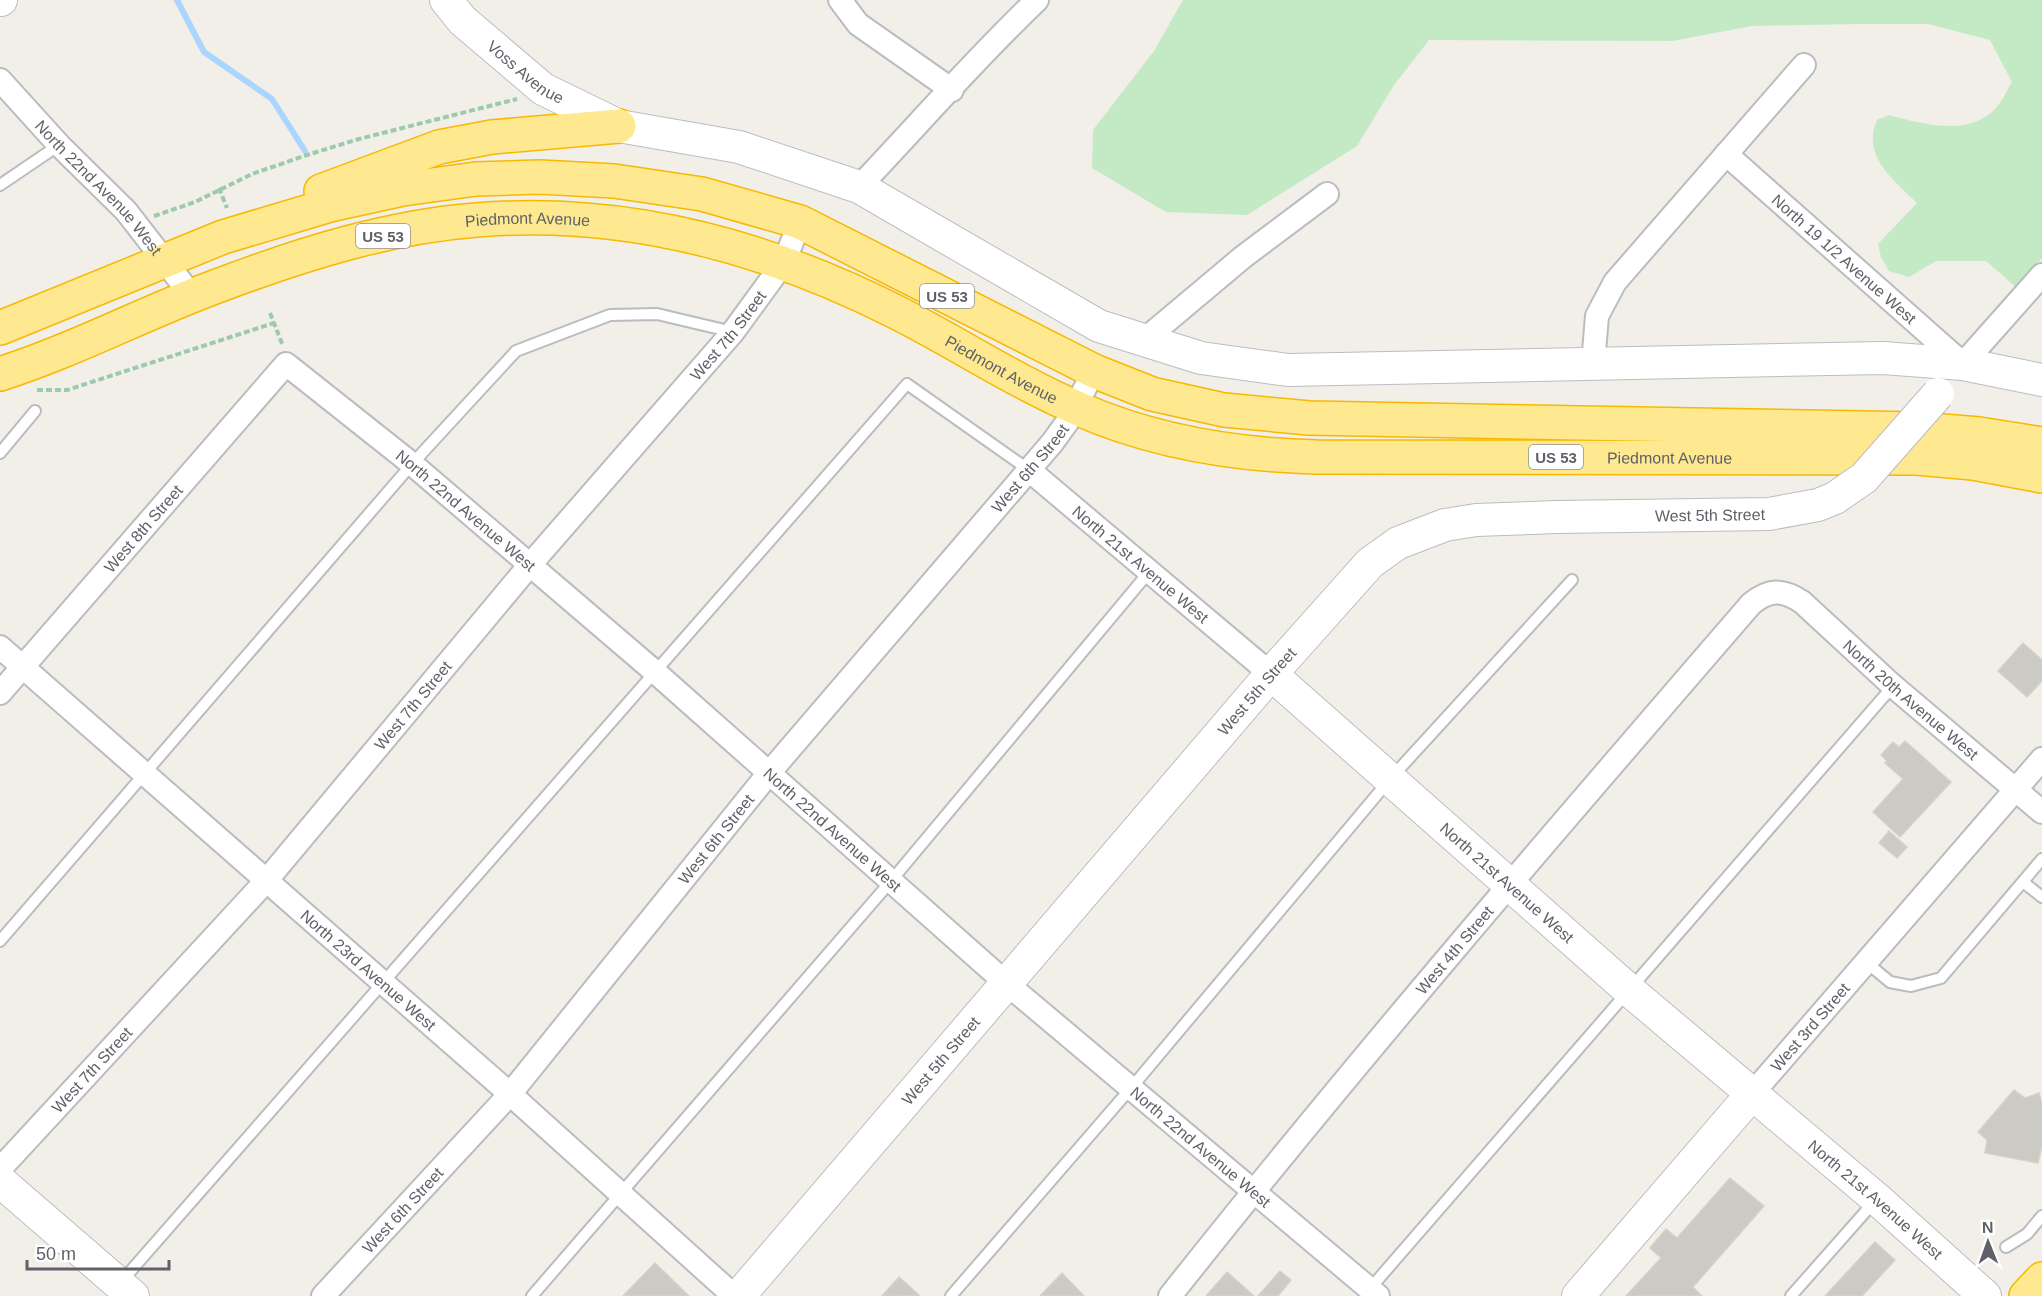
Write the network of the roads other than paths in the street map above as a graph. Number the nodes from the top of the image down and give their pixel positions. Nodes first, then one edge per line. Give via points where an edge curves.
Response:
1 (446, 0) edge
2 (840, 0) edge
3 (1037, 0) edge
4 (1804, 65) dead end
5 (0, 80) edge
6 (952, 90) junction
7 (619, 126) junction
8 (59, 145) junction
9 (1726, 154) junction
10 (0, 185) edge
11 (859, 187) junction
12 (1327, 194) dead end
13 (225, 222) junction
14 (800, 222) junction
15 (164, 261) junction
16 (784, 262) junction
17 (2041, 279) edge
18 (192, 296) junction
19 (0, 328) edge
20 (733, 332) junction
21 (1143, 341) junction
22 (286, 364) joint
23 (1593, 364) junction
24 (1963, 364) junction
25 (1094, 371) junction
26 (0, 374) edge
27 (2042, 380) edge
28 (1075, 407) junction
29 (35, 411) dead end
30 (2042, 444) edge
31 (0, 453) edge
32 (412, 464) junction
33 (1029, 470) junction
34 (2042, 476) edge
35 (530, 566) junction
36 (1149, 572) junction
37 (1572, 580) dead end
38 (1777, 591) joint
39 (0, 647) edge
40 (24, 666) junction
41 (654, 671) junction
42 (1271, 674) junction
43 (1893, 686) junction
44 (0, 693) edge
45 (2042, 759) edge
46 (769, 773) junction
47 (147, 774) junction
48 (1391, 778) junction
49 (2015, 788) junction
50 (2042, 812) edge
51 (2042, 859) edge
52 (266, 880) junction
53 (891, 881) junction
54 (2023, 882) junction
55 (1510, 884) junction
56 (2042, 897) edge
57 (0, 942) edge
58 (1866, 962) junction
59 (1006, 983) junction
60 (384, 984) junction
61 (1630, 992) junction
62 (1131, 1089) junction
63 (510, 1094) junction
64 (1751, 1095) junction
65 (0, 1169) edge
66 (0, 1181) edge
67 (1252, 1192) junction
68 (619, 1193) junction
69 (1877, 1199) junction
70 (2042, 1216) edge
71 (2006, 1247) dead end
72 (2042, 1279) edge
73 (121, 1292) edge
74 (1371, 1294) edge
75 (323, 1296) edge
76 (532, 1296) edge
77 (734, 1296) edge
78 (739, 1296) edge
79 (951, 1296) edge
80 (1170, 1296) edge
81 (1578, 1296) edge
82 (1791, 1296) edge
83 (1985, 1296) edge
84 (2026, 1296) edge

1 - 7 street, Voss Avenue via 462,20 543,89
2 - 6 street via 858,24
3 - 6 street via 985,49
4 - 9 street
5 - 8 street, North 22nd Avenue West
6 - 11 street
7 - 11 street via 739,147
7 - 13 highway via 492,137 439,147
8 - 10 lane
8 - 15 street, North 22nd Avenue West via 126,211
9 - 23 street via 1608,292 1594,324
9 - 24 street, North 19 1/2 Avenue West
11 - 21 street via 1100,326
12 - 21 street
13 - 14 highway, Piedmont Avenue / US 53 via 403,189 486,178 540,177 614,181 702,194
13 - 15 highway, Piedmont Avenue / US 53
14 - 16 street, West 7th Street
14 - 25 highway, Piedmont Avenue / US 53
15 - 18 street, North 22nd Avenue West
15 - 19 highway, Piedmont Avenue / US 53
16 - 18 highway, Piedmont Avenue / US 53 via 696,235 597,219 475,220 322,249
16 - 20 street, West 7th Street
16 - 28 highway, Piedmont Avenue / US 53 via 893,310
17 - 24 street
18 - 26 highway, Piedmont Avenue / US 53
20 - 32 lane via 657,314 610,315 516,351
20 - 35 street, West 7th Street
21 - 23 street via 1201,358 1288,370
22 - 32 street, North 22nd Avenue West
22 - 40 street, West 8th Street
23 - 24 street via 1853,357
24 - 27 street
24 - 42 street, West 5th Street, bridge via 1864,478 1835,498 1769,514 1557,517 1460,522 1427,530 1398,543 1363,569
25 - 28 street, West 6th Street
25 - 30 highway, Piedmont Avenue / US 53 via 1173,400 1265,416 1875,427 1979,434
28 - 33 street, West 6th Street
28 - 34 highway, Piedmont Avenue / US 53 via 1176,441 1261,454 1917,458 1973,463
29 - 31 lane
32 - 35 street, North 22nd Avenue West
32 - 47 lane
33 - 36 street, North 21st Avenue West
33 - 41 lane via 907,384
33 - 46 street, West 6th Street
35 - 41 street, North 22nd Avenue West
35 - 52 street, West 7th Street
36 - 42 street, North 21st Avenue West
36 - 53 lane
37 - 48 lane
38 - 43 street, North 20th Avenue West via 1802,602
38 - 55 street, West 4th Street via 1762,595 1751,604
39 - 40 street, North 23rd Avenue West
40 - 44 street, West 8th Street
40 - 47 street, North 23rd Avenue West
41 - 46 street, North 22nd Avenue West
41 - 60 lane
42 - 48 street, North 21st Avenue West
42 - 59 street, West 5th Street
43 - 49 street, North 20th Avenue West
43 - 61 lane
45 - 49 street, West 3rd Street
46 - 53 street, North 22nd Avenue West
46 - 63 street, West 6th Street
47 - 52 street, North 23rd Avenue West
47 - 57 lane
48 - 55 street, North 21st Avenue West
48 - 62 lane
49 - 50 street, North 20th Avenue West
49 - 58 street, West 3rd Street
51 - 54 lane
52 - 60 street, North 23rd Avenue West
52 - 65 street, West 7th Street
53 - 59 street, North 22nd Avenue West
53 - 68 lane
54 - 56 lane
54 - 58 lane via 1941,978 1911,986 1890,982
55 - 61 street, North 21st Avenue West
55 - 67 street, West 4th Street
58 - 64 street, West 3rd Street
59 - 62 street, North 22nd Avenue West
59 - 78 street, West 5th Street
60 - 63 street, North 23rd Avenue West
60 - 73 lane
61 - 64 street, North 21st Avenue West
61 - 74 lane
62 - 67 street, North 22nd Avenue West
62 - 79 lane
63 - 68 street, North 23rd Avenue West
63 - 75 street, West 6th Street
64 - 69 street, North 21st Avenue West
64 - 81 street, West 3rd Street
66 - 73 street
67 - 74 street, North 22nd Avenue West
67 - 80 street, West 4th Street
68 - 76 lane
68 - 77 street, North 23rd Avenue West
69 - 82 lane
69 - 83 street, North 21st Avenue West
70 - 71 lane via 2027,1233
72 - 84 highway

